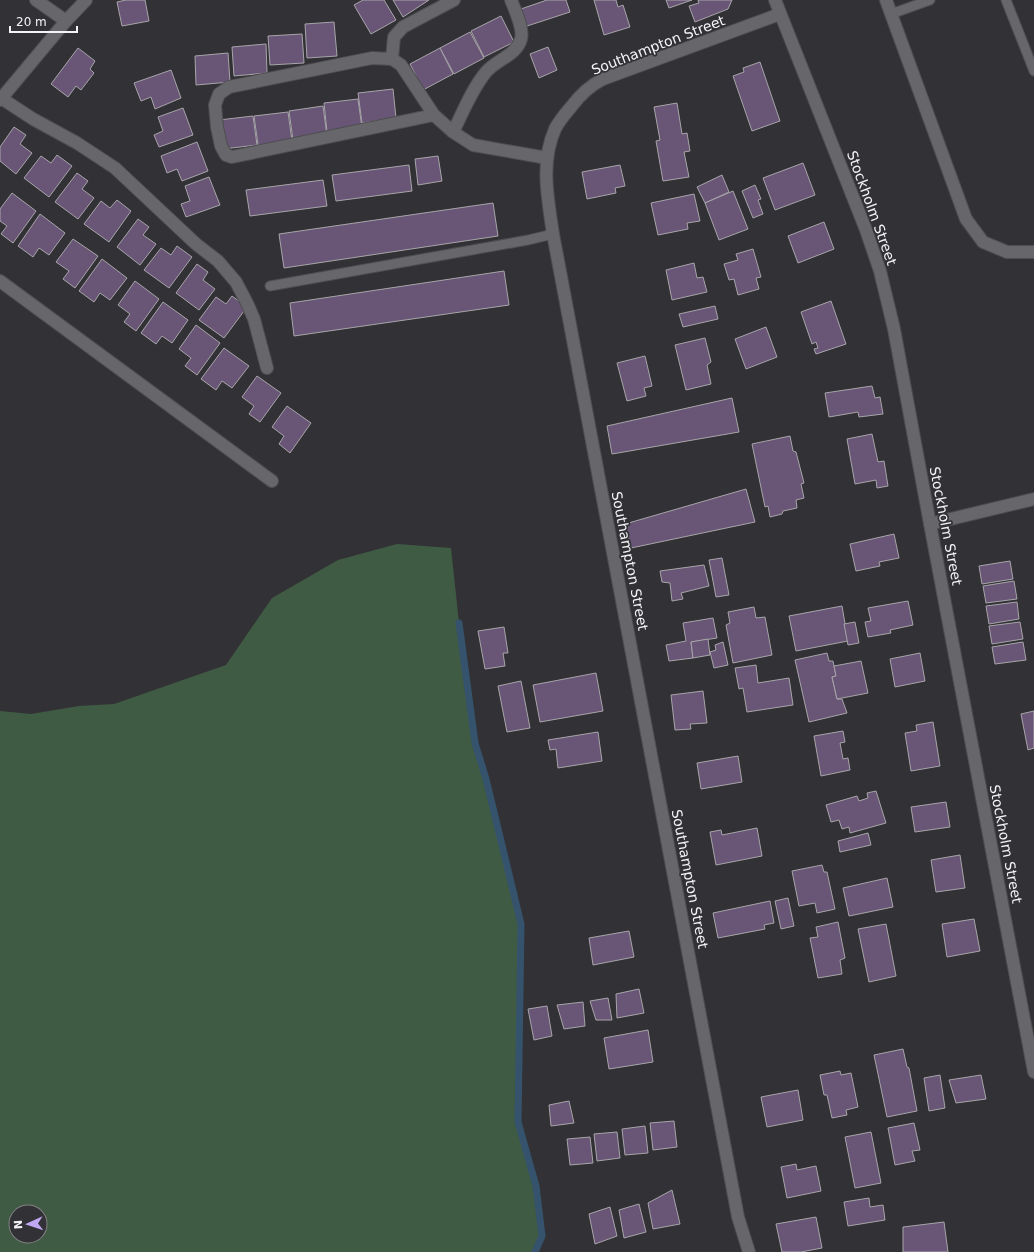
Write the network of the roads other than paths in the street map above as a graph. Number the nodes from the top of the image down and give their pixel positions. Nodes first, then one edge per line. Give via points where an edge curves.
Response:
1 (36, 0) edge
2 (86, 0) edge
3 (454, 0) edge
4 (511, 0) edge
5 (775, 0) edge
6 (886, 0) edge
7 (930, 0) edge
8 (1006, 0) edge
9 (780, 14) junction
10 (891, 14) junction
11 (66, 21) junction
12 (392, 59) junction
13 (1034, 71) edge
14 (1, 99) edge
15 (434, 115) junction
16 (453, 132) junction
17 (547, 158) junction
18 (553, 234) junction
19 (1034, 252) edge
20 (0, 280) edge
21 (270, 286) dead end
22 (267, 368) dead end
23 (272, 481) dead end
24 (1034, 500) edge
25 (930, 524) junction
26 (1034, 1072) edge
27 (749, 1252) edge

1 - 11 street
2 - 11 street
3 - 12 street via 403,27 394,37
4 - 16 street via 522,37 518,46 487,72
5 - 9 street, Stockholm Street
6 - 10 street
7 - 10 lane
8 - 13 lane
9 - 17 street, Southampton Street via 594,84 578,97 555,129
9 - 25 street, Stockholm Street via 880,271 894,329
10 - 19 street via 966,219 983,242 1007,252
11 - 14 street
12 - 15 street via 401,65
12 - 15 street via 372,58 229,87 219,94 215,105 220,146 226,155 232,156
14 - 22 street via 115,168 184,233 218,261 236,282 247,303
15 - 16 street
16 - 17 street via 473,144
17 - 18 street, Southampton Street via 547,189
18 - 21 lane
18 - 27 street, Southampton Street via 738,1217
20 - 23 street
24 - 25 street
25 - 26 street, Stockholm Street

